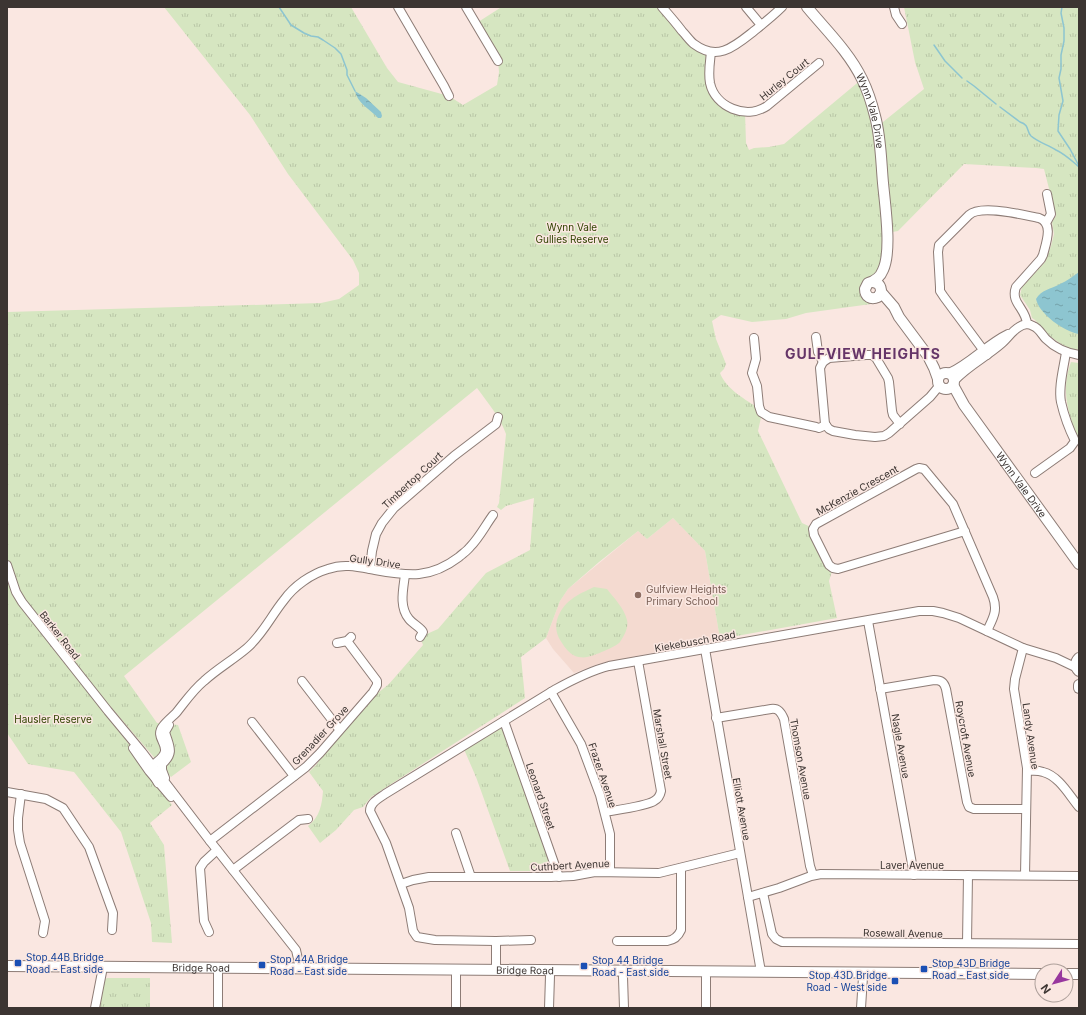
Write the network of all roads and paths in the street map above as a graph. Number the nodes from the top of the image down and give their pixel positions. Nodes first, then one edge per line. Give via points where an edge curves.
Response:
1 (398, 7) edge
2 (466, 7) edge
3 (662, 7) edge
4 (746, 7) edge
5 (782, 7) edge
6 (788, 7) edge
7 (807, 7) edge
8 (894, 7) edge
9 (774, 15) junction
10 (902, 24) dead end
11 (761, 25) junction
12 (710, 52) junction
13 (498, 61) dead end
14 (819, 63) dead end
15 (449, 96) dead end
16 (1047, 194) dead end
17 (1046, 222) junction
18 (1027, 324) junction
19 (816, 336) dead end
20 (754, 338) dead end
21 (985, 352) junction
22 (1066, 352) junction
23 (1079, 355) edge
24 (822, 362) junction
25 (946, 382) junction
26 (499, 423) dead end
27 (900, 424) junction
28 (826, 425) junction
29 (1035, 473) dead end
30 (493, 515) dead end
31 (965, 531) junction
32 (1079, 564) edge
33 (7, 565) edge
34 (370, 569) junction
35 (405, 575) junction
36 (868, 621) junction
37 (987, 632) junction
38 (420, 637) dead end
39 (337, 643) dead end
40 (1023, 648) junction
41 (705, 649) junction
42 (638, 661) junction
43 (1078, 667) edge
44 (302, 681) dead end
45 (1079, 685) edge
46 (1079, 688) edge
47 (880, 689) junction
48 (551, 692) junction
49 (108, 711) junction
50 (172, 717) junction
51 (716, 718) junction
52 (504, 721) junction
53 (252, 722) dead end
54 (339, 729) junction
55 (152, 765) junction
56 (1027, 771) junction
57 (294, 776) junction
58 (158, 783) junction
59 (167, 784) junction
60 (7, 792) edge
61 (21, 794) junction
62 (1079, 807) edge
63 (1026, 809) junction
64 (605, 812) junction
65 (308, 819) dead end
66 (456, 834) dead end
67 (210, 841) junction
68 (217, 850) junction
69 (740, 853) junction
70 (682, 868) junction
71 (233, 870) junction
72 (610, 872) junction
73 (813, 875) junction
74 (914, 875) junction
75 (968, 875) junction
76 (1025, 875) junction
77 (1079, 876) edge
78 (471, 877) junction
79 (559, 877) junction
80 (401, 884) junction
81 (763, 892) junction
82 (748, 897) junction
83 (112, 930) dead end
84 (209, 932) dead end
85 (43, 933) dead end
86 (531, 940) dead end
87 (496, 941) junction
88 (617, 941) dead end
89 (967, 943) junction
90 (1079, 944) edge
91 (7, 966) edge
92 (103, 969) junction
93 (218, 970) junction
94 (496, 970) junction
95 (301, 971) junction
96 (7, 972) edge
97 (456, 972) junction
98 (550, 973) junction
99 (624, 974) junction
100 (706, 974) junction
101 (762, 974) junction
102 (1034, 974) edge
103 (862, 975) junction
104 (1034, 978) edge
105 (95, 1008) edge
106 (218, 1008) edge
107 (456, 1008) edge
108 (550, 1008) edge
109 (624, 1008) edge
110 (706, 1008) edge
111 (860, 1008) edge

1 - 15 street
2 - 13 street
3 - 12 street via 694,44
4 - 11 street
5 - 9 street
6 - 9 street
7 - 25 main road, Wynn Vale Drive via 851,61 862,79 875,116 887,233 891,249 890,268 878,290 938,366
8 - 10 street
9 - 11 street
11 - 12 street via 731,49
12 - 14 street, Hurley Court via 709,73 713,90 720,100 730,107 745,112 757,111 767,106
16 - 17 street via 1051,214
17 - 18 street via 1048,231 1043,255 1014,292
17 - 21 street via 1039,218 991,210 975,211 939,245 940,291
18 - 21 street
18 - 22 street via 1035,326 1052,344
19 - 24 street
20 - 28 street via 756,359 752,373 761,412 769,417 819,428
21 - 25 street via 959,368
22 - 23 street
22 - 29 street via 1061,401 1075,441 1070,448
24 - 27 street via 829,358 866,355 876,358 888,378 893,415
24 - 28 street via 820,368
25 - 27 street
25 - 32 main road, Wynn Vale Drive
26 - 34 street, Timbertop Court via 454,456 394,508 376,534
27 - 28 street via 888,434 880,436 860,436 833,431
30 - 35 street, Gully Drive via 470,548 452,562 422,574
31 - 31 street, McKenzie Crescent via 953,504 922,468 816,524 813,529 829,565 838,569
31 - 37 street, McKenzie Crescent via 996,604 995,614
33 - 49 street, Barker Road via 22,602
34 - 35 street, Gully Drive
34 - 50 street, Gully Drive via 354,566 330,568 317,573 293,590 247,648 199,685
35 - 38 street via 402,598 404,608 408,618 422,630
36 - 37 street, Kiekebusch Road via 919,611 933,611 959,618
36 - 41 street, Kiekebusch Road
36 - 47 street, Nagle Avenue
37 - 40 street, Kiekebusch Road
39 - 54 street, Grenadier Grove via 349,639 377,681 373,692
40 - 43 street, Kiekebusch Road
40 - 56 street, Landy Avenue via 1014,689
41 - 42 street, Kiekebusch Road
41 - 51 street, Elliott Avenue
42 - 48 street, Kiekebusch Road via 595,670
42 - 64 street, Marshall Street via 660,796 651,803
44 - 54 street
45 - 46 main road
47 - 63 street, Roycroft Avenue via 934,680 942,681 945,684 968,805 974,809
47 - 74 street, Nagle Avenue
48 - 52 street, Kiekebusch Road
48 - 64 street, Frazer Avenue via 581,744
49 - 55 street, Barker Road
49 - 58 street, Barker Road
50 - 55 street, Gully Drive via 160,733 165,748 164,756
50 - 59 street, Gully Drive via 166,732 171,751 162,764
51 - 69 street, Elliott Avenue
51 - 73 street, Thomson Avenue via 771,709 782,713
52 - 79 street, Leonard Street
52 - 80 street, Kiekebusch Road via 373,803 370,811
53 - 57 street
54 - 57 street, Grenadier Grove via 320,753
55 - 58 street via 150,769
55 - 59 street, Barker Road
56 - 62 street via 1041,771 1053,777
56 - 63 street, Landy Avenue
57 - 67 street, Grenadier Grove
58 - 67 street, Barker Road
59 - 67 street, Barker Road
60 - 61 street
61 - 83 street via 46,799 62,808 89,847 113,914
61 - 85 street via 18,818 20,843 45,921
63 - 76 street, Landy Avenue
64 - 72 street, Frazer Avenue via 610,834
65 - 71 street via 299,820
66 - 78 street
67 - 68 street, Barker Road
68 - 71 street, Barker Road
68 - 84 street via 200,868 204,921
69 - 70 street, Cuthbert Avenue
69 - 82 street, Elliott Avenue
70 - 72 street, Cuthbert Avenue via 659,872
70 - 88 street via 681,930 677,937 667,941
71 - 95 street, Barker Road via 296,950
72 - 79 street, Cuthbert Avenue
73 - 74 street, Laver Avenue
73 - 81 street, Laver Avenue
74 - 75 street, Laver Avenue
75 - 76 street, Laver Avenue
75 - 89 street
76 - 77 street, Laver Avenue
78 - 79 street, Cuthbert Avenue
78 - 80 street, Cuthbert Avenue via 429,877
80 - 87 street via 413,931 417,937
81 - 82 street, Laver Avenue
81 - 89 street, Rosewall Avenue via 772,934 782,942
82 - 101 street, Elliott Avenue
86 - 87 street
87 - 94 street
89 - 90 street, Rosewall Avenue
91 - 92 main road, Bridge Road
92 - 93 main road, Bridge Road
92 - 96 main road, Bridge Road
92 - 105 street
93 - 95 main road, Bridge Road
93 - 106 street
94 - 97 main road, Bridge Road
94 - 98 main road, Bridge Road
95 - 97 main road, Bridge Road
97 - 98 main road, Bridge Road
97 - 107 street
98 - 99 main road, Bridge Road
98 - 108 street
99 - 100 main road, Bridge Road
99 - 109 street
100 - 101 main road, Bridge Road
100 - 110 street
101 - 103 main road, Bridge Road
102 - 103 main road, Bridge Road
103 - 104 main road, Bridge Road
103 - 111 street

